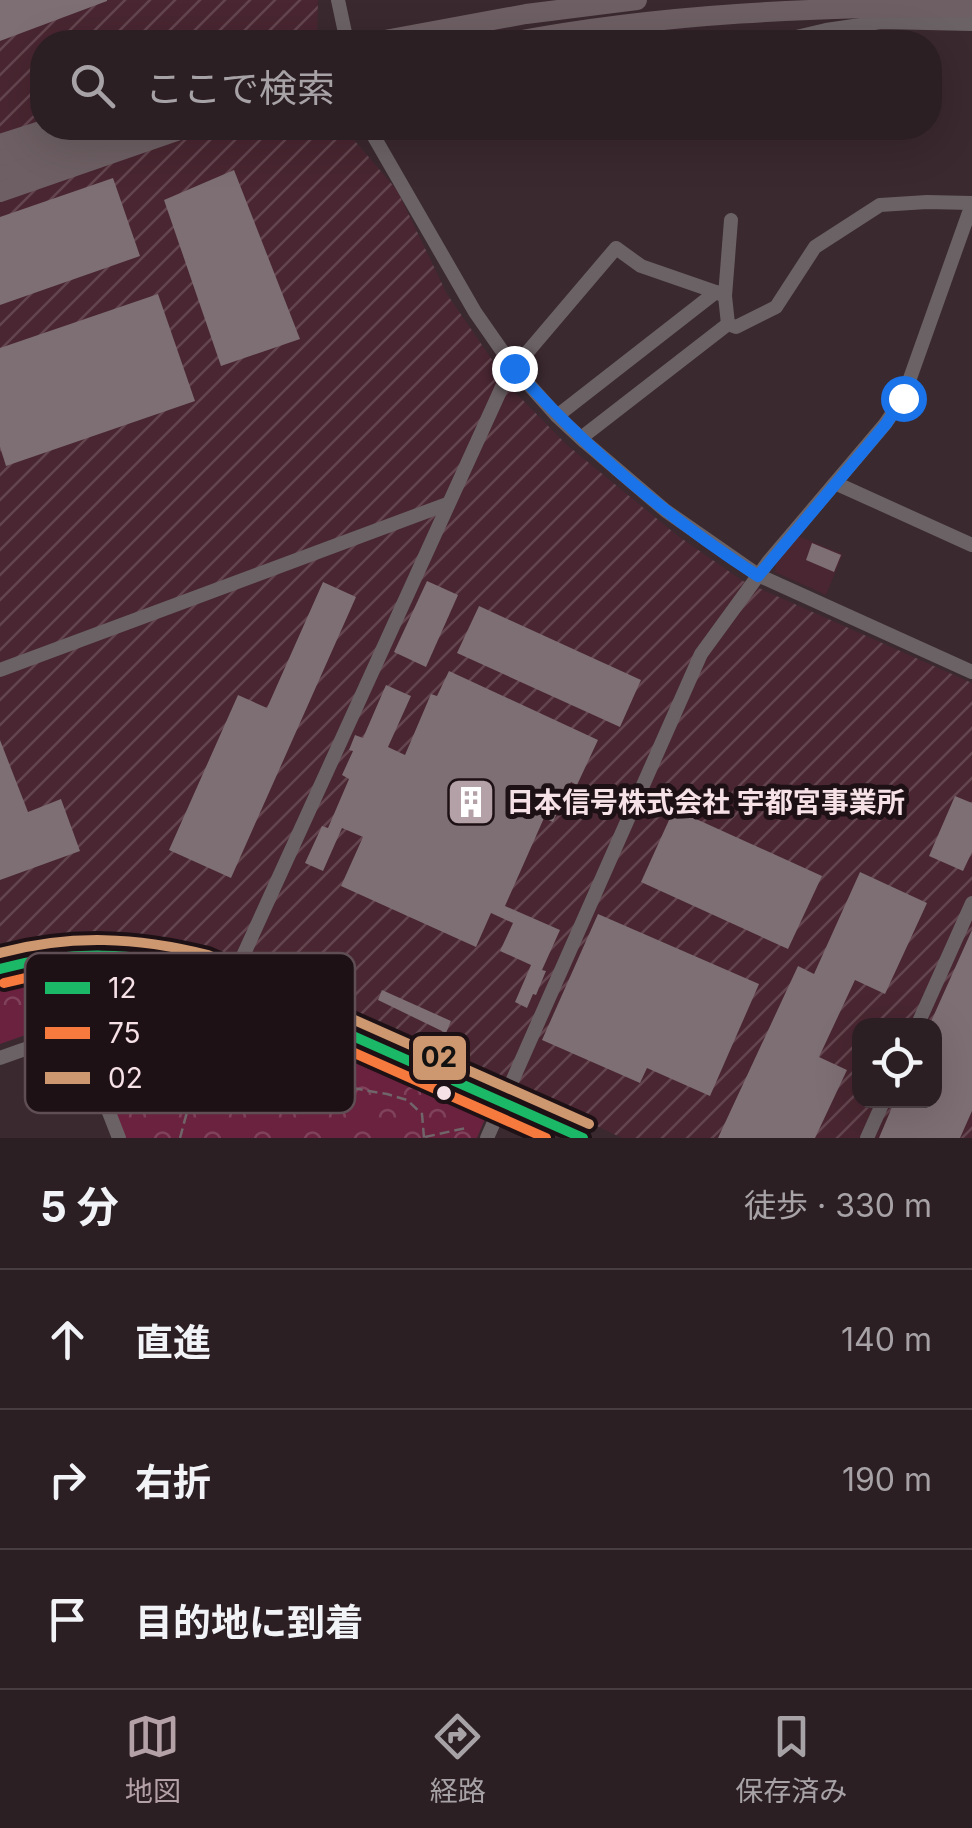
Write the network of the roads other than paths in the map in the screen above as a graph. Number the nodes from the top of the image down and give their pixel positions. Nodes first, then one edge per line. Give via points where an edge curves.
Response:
1 (338, 0) edge
2 (637, 0) edge
3 (972, 8) edge
4 (972, 24) edge
5 (344, 30) edge
6 (439, 30) edge
7 (587, 30) edge
8 (839, 30) edge
9 (30, 134) edge
10 (59, 140) edge
11 (106, 140) edge
12 (151, 140) edge
13 (376, 140) edge
14 (0, 144) edge
15 (0, 161) edge
16 (0, 177) edge
17 (0, 192) edge
18 (972, 204) edge
19 (731, 220) dead end
20 (720, 294) junction
21 (728, 324) junction
22 (513, 367) junction
23 (557, 416) junction
24 (581, 438) junction
25 (836, 483) junction
26 (447, 504) junction
27 (972, 545) edge
28 (758, 576) junction
29 (0, 670) edge
30 (972, 672) edge
31 (972, 903) edge
32 (91, 953) edge
33 (118, 953) edge
34 (244, 953) edge
35 (25, 963) edge
36 (0, 970) edge
37 (921, 1018) edge
38 (355, 1037) edge
39 (25, 1050) edge
40 (0, 1058) edge
41 (503, 1102) junction
42 (880, 1108) edge
43 (109, 1113) edge
44 (579, 1137) edge
45 (119, 1138) edge
46 (487, 1138) edge
47 (867, 1138) edge

1 - 5 street
2 - 6 highway
3 - 7 highway via 744,12
4 - 8 street via 881,22
9 - 14 highway
10 - 15 highway
11 - 16 highway
12 - 17 highway
13 - 22 street
18 - 21 street via 880,206 815,247 776,307 736,327
18 - 25 street via 903,398
19 - 20 street
20 - 21 street
20 - 22 street via 641,266 616,248
20 - 23 street
21 - 24 street
22 - 23 street
22 - 26 street
23 - 24 street
24 - 28 street via 666,511
25 - 27 street
25 - 28 street
26 - 29 street
26 - 34 street
28 - 30 street
28 - 41 street via 701,654
31 - 37 street
32 - 33 street
35 - 36 street
38 - 41 street
39 - 40 street
41 - 44 street
41 - 46 street
42 - 47 street
43 - 45 street

